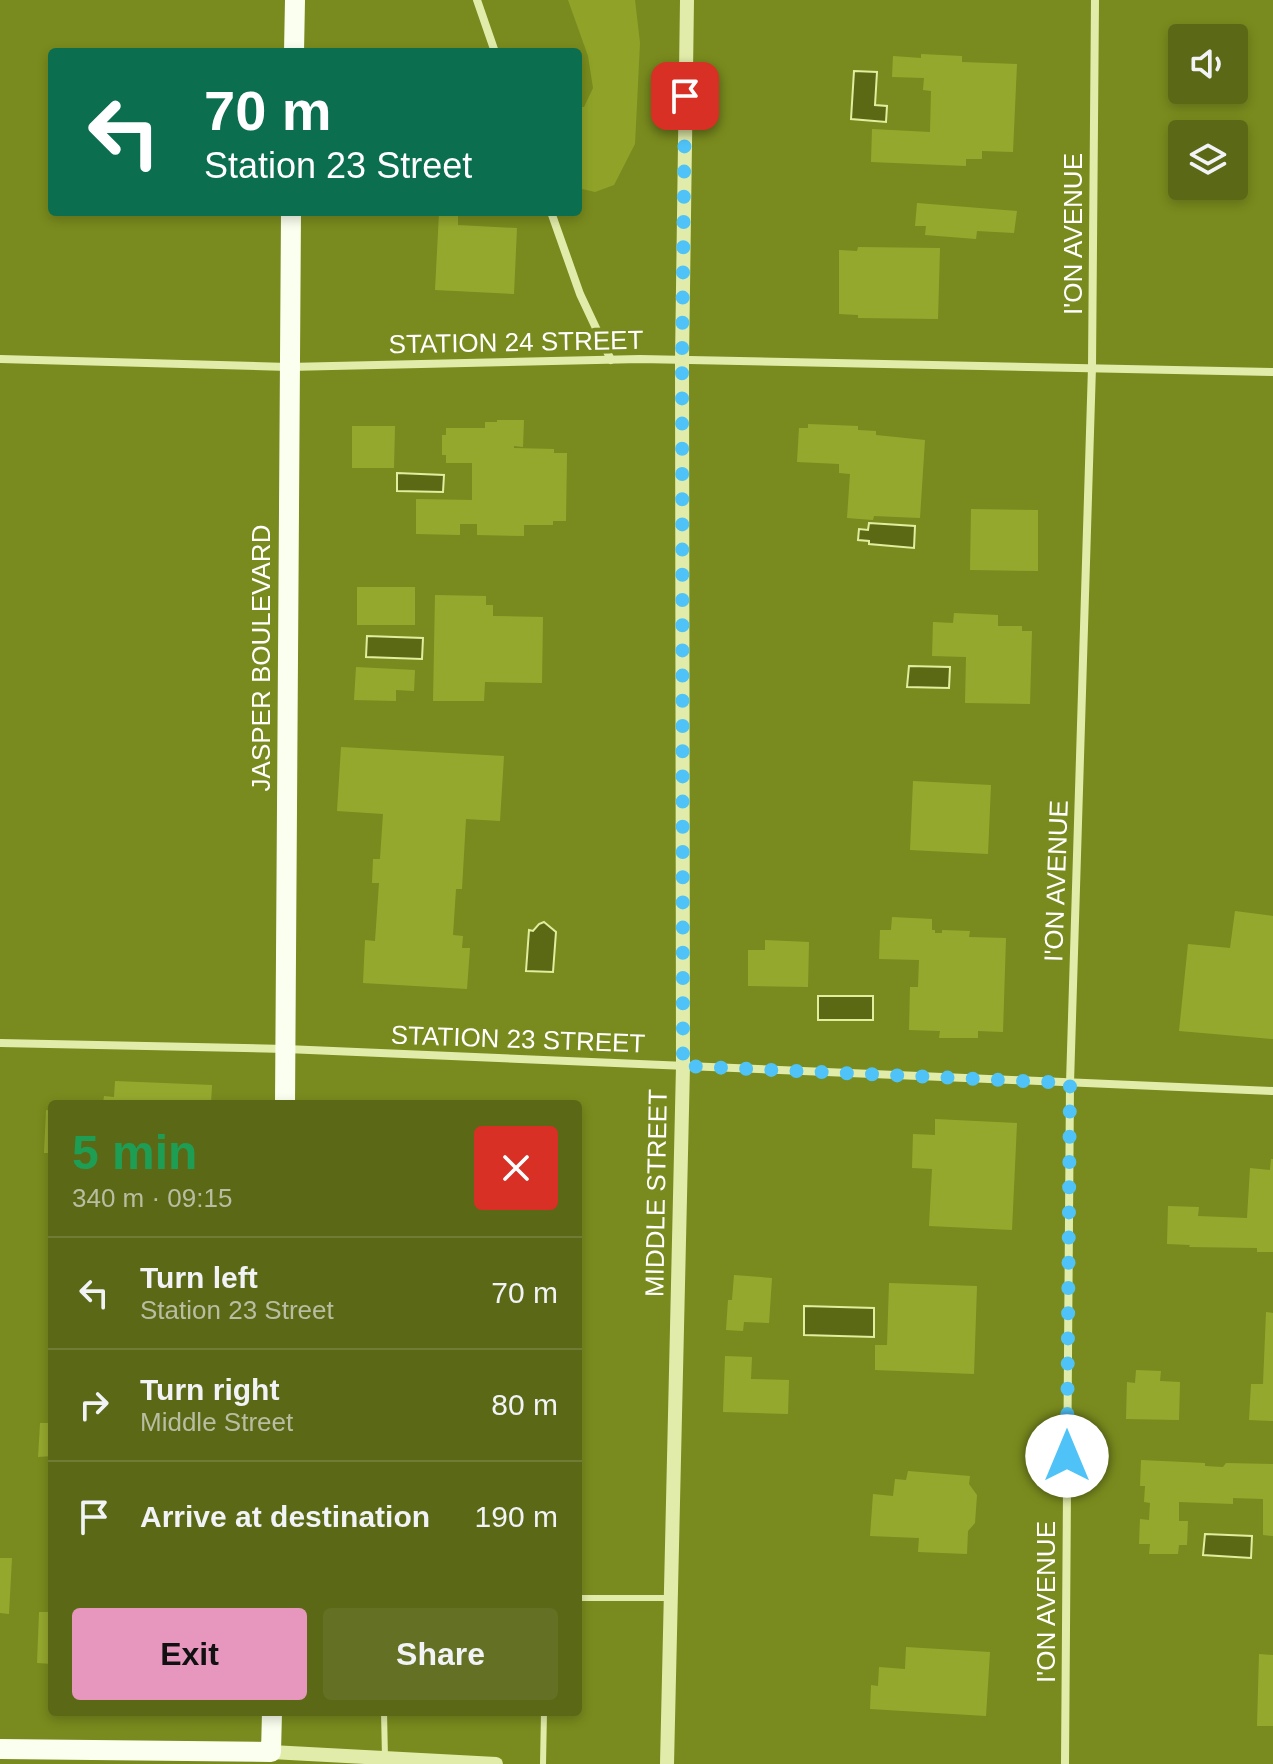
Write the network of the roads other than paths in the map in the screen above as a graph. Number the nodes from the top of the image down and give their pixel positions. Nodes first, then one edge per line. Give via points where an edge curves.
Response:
1 (295, 0) edge
2 (477, 0) edge
3 (687, 0) edge
4 (1095, 0) edge
5 (294, 48) edge
6 (494, 48) edge
7 (291, 216) edge
8 (552, 216) edge
9 (0, 359) edge
10 (611, 360) junction
11 (682, 360) junction
12 (288, 367) junction
13 (1092, 367) junction
14 (1273, 372) edge
15 (0, 1043) edge
16 (286, 1049) junction
17 (683, 1066) junction
18 (1070, 1083) junction
19 (1273, 1091) edge
20 (285, 1100) edge
21 (582, 1598) edge
22 (671, 1598) junction
23 (272, 1716) edge
24 (384, 1716) edge
25 (544, 1716) edge
26 (0, 1749) edge
27 (271, 1758) edge
28 (385, 1758) junction
29 (328, 1760) edge
30 (441, 1762) edge
31 (496, 1764) edge
32 (543, 1764) edge
33 (667, 1764) edge
34 (1065, 1764) edge

1 - 5 main road
2 - 6 street
3 - 11 street, MIDDLE STREET
4 - 13 street, I'ON AVENUE
7 - 12 main road, JASPER BOULEVARD
8 - 10 street
9 - 12 street, STATION 24 STREET
10 - 11 street, STATION 24 STREET
10 - 12 street, STATION 24 STREET
11 - 13 street, STATION 24 STREET
11 - 17 street, MIDDLE STREET
12 - 16 main road, JASPER BOULEVARD
13 - 14 street, STATION 24 STREET
13 - 18 street, I'ON AVENUE
15 - 16 street, STATION 23 STREET
16 - 17 street, STATION 23 STREET
16 - 20 main road, JASPER BOULEVARD
17 - 18 street, STATION 23 STREET
17 - 22 street, MIDDLE STREET
18 - 19 street, STATION 23 STREET
18 - 34 street, I'ON AVENUE
21 - 22 lane
22 - 33 street, MIDDLE STREET
23 - 27 main road
24 - 28 lane
25 - 32 lane
26 - 27 main road
27 - 29 street
28 - 29 street
28 - 30 street
30 - 31 street

